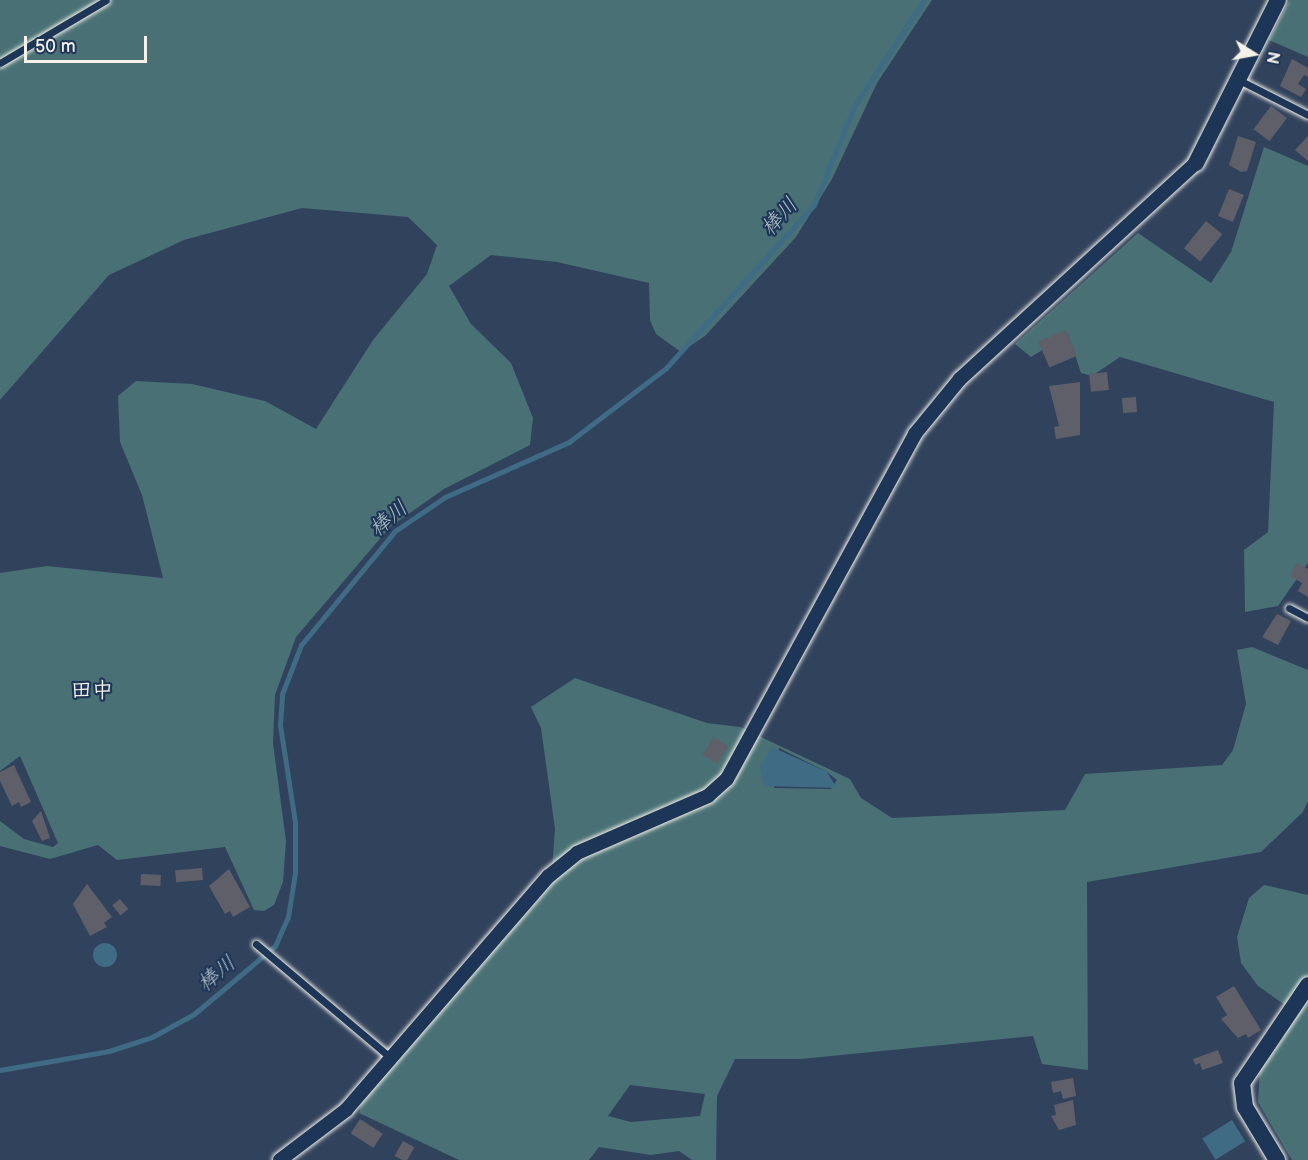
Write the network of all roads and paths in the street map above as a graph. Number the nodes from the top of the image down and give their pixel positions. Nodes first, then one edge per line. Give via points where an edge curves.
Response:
1 (106, 0) edge
2 (1278, 0) edge
3 (0, 63) edge
4 (1239, 80) junction
5 (1308, 115) edge
6 (1196, 163) joint
7 (1289, 608) dead end
8 (1308, 618) edge
9 (256, 944) dead end
10 (1308, 985) edge
11 (391, 1058) junction
12 (280, 1160) edge
13 (1277, 1160) edge

1 - 3 lane
2 - 4 street
4 - 5 lane
4 - 6 street
6 - 11 street via 960,379 915,434 727,779 708,796 616,833 563,864
7 - 8 lane
9 - 11 lane
10 - 13 street via 1242,1083 1245,1107
11 - 12 street via 346,1110

